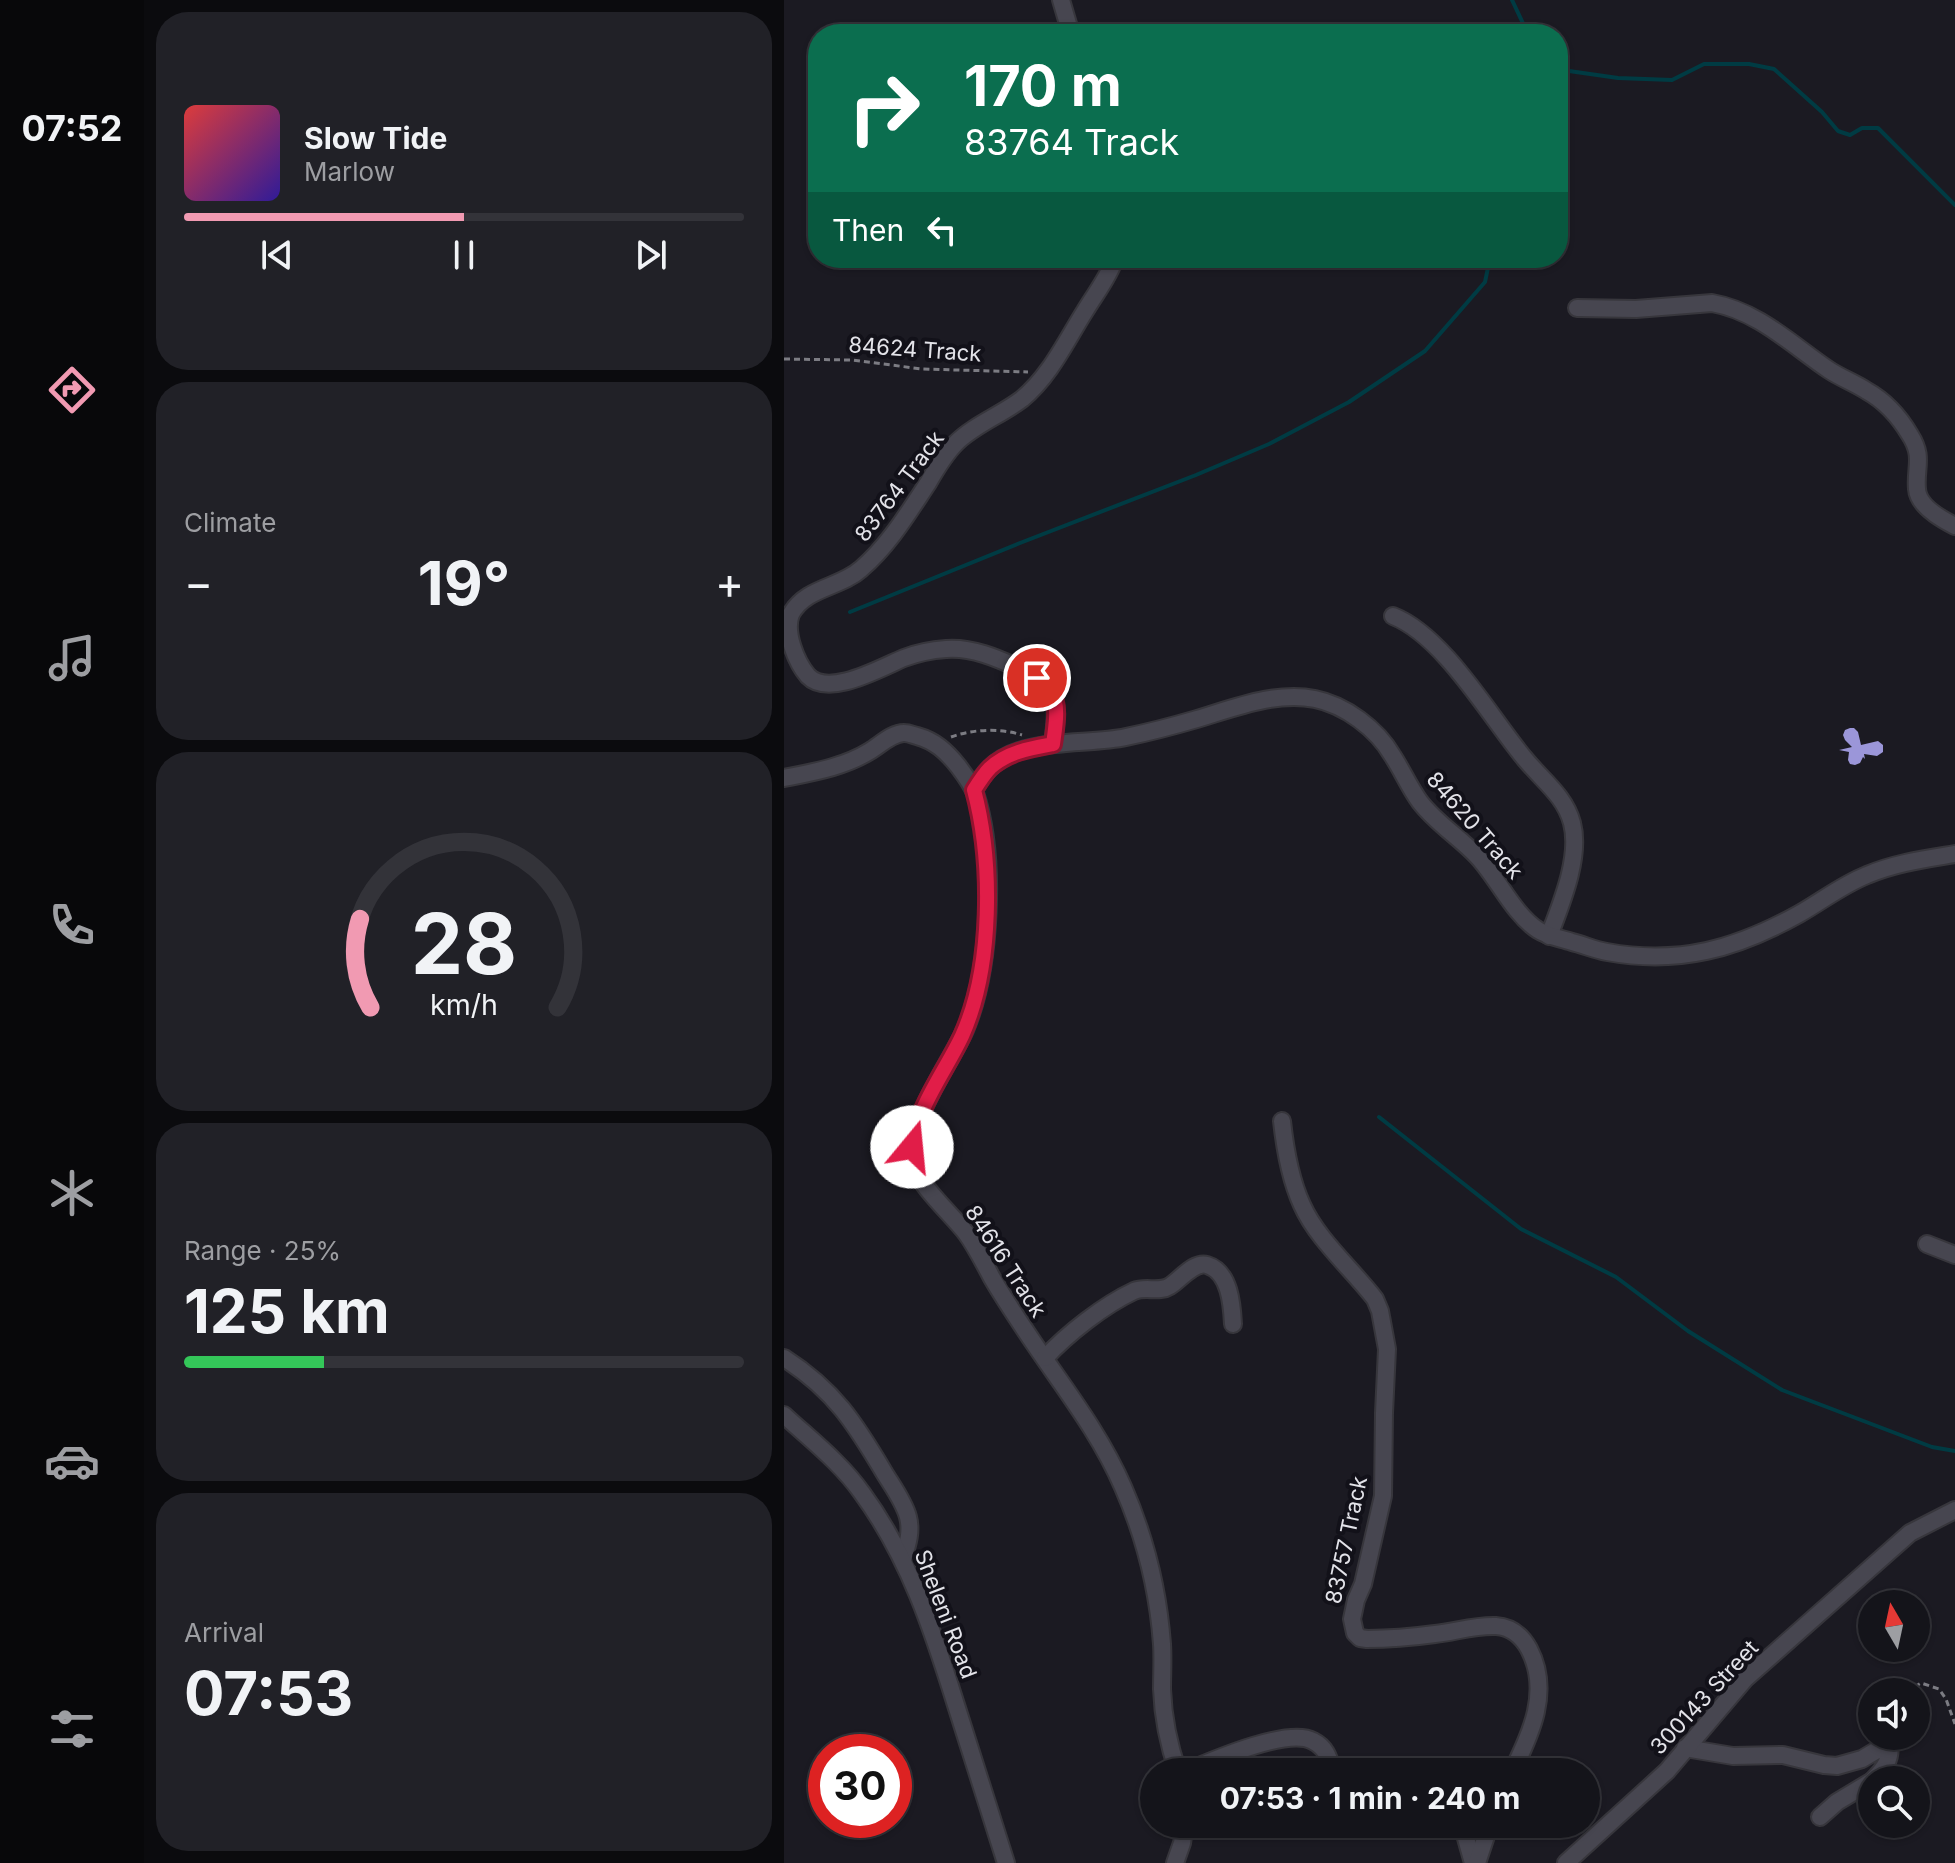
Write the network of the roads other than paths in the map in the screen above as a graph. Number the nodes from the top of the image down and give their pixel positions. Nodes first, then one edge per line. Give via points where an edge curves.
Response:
1 (1061, 0) edge
2 (1068, 24) edge
3 (1110, 268) edge
4 (1577, 308) dead end
5 (1955, 526) edge
6 (1393, 616) dead end
7 (1053, 744) junction
8 (784, 778) edge
9 (974, 790) junction
10 (1955, 854) edge
11 (1549, 936) junction
12 (1282, 1121) dead end
13 (1927, 1244) dead end
14 (1955, 1255) edge
15 (1233, 1324) dead end
16 (784, 1358) edge
17 (1045, 1358) junction
18 (784, 1415) edge
19 (1955, 1510) edge
20 (903, 1559) junction
21 (1685, 1748) junction
22 (1174, 1758) edge
23 (1223, 1758) edge
24 (1329, 1758) edge
25 (1519, 1758) edge
26 (1886, 1766) edge
27 (1858, 1789) edge
28 (1820, 1817) dead end
29 (1183, 1838) edge
30 (1467, 1838) edge
31 (1485, 1838) edge
32 (1006, 1863) edge
33 (1175, 1863) edge
34 (1475, 1863) edge
35 (1566, 1863) edge

1 - 2 street
3 - 7 street, 83764 Track via 1037,385 957,442 879,552 858,572 803,600 788,624 800,664 813,680 825,684 848,681 931,650 973,650 996,658 1050,689 1055,700
4 - 5 street via 1712,303 1762,322 1882,401 1899,418 1918,454 1918,496
6 - 11 street via 1443,654 1555,790 1572,821 1573,858
7 - 9 street via 998,761
7 - 11 street, 84620 Track via 1115,739 1264,701 1314,699 1332,705 1351,714 1390,751 1431,816 1478,856 1535,929
8 - 9 street, 84616 Track via 838,766 904,733 944,749
9 - 17 street, 84616 Track via 987,885 977,993 957,1046 924,1107 912,1158 918,1175 968,1235
10 - 11 street, 84620 Track via 1868,874 1747,939 1697,954 1605,952
12 - 25 street, 83757 Track via 1303,1208 1375,1299 1387,1349 1383,1496 1353,1630 1360,1638 1378,1639 1485,1626 1515,1632 1525,1641 1539,1681 1530,1736
13 - 14 street
15 - 17 street via 1227,1285 1203,1265 1166,1288 1144,1288 1124,1297 1061,1340
16 - 20 street via 837,1401 896,1492 909,1518
17 - 22 street, 84616 Track via 1110,1459 1147,1548
18 - 20 street, Sheleni Road via 861,1492
19 - 21 street, 300143 Street via 1910,1533 1888,1552 1745,1679
20 - 32 street, Sheleni Road via 941,1656
21 - 26 street via 1733,1756 1783,1755 1837,1766 1889,1743
21 - 35 street, 300143 Street via 1667,1771
23 - 24 street via 1301,1737 1314,1741
27 - 28 street
29 - 33 street
30 - 34 street
31 - 34 street

